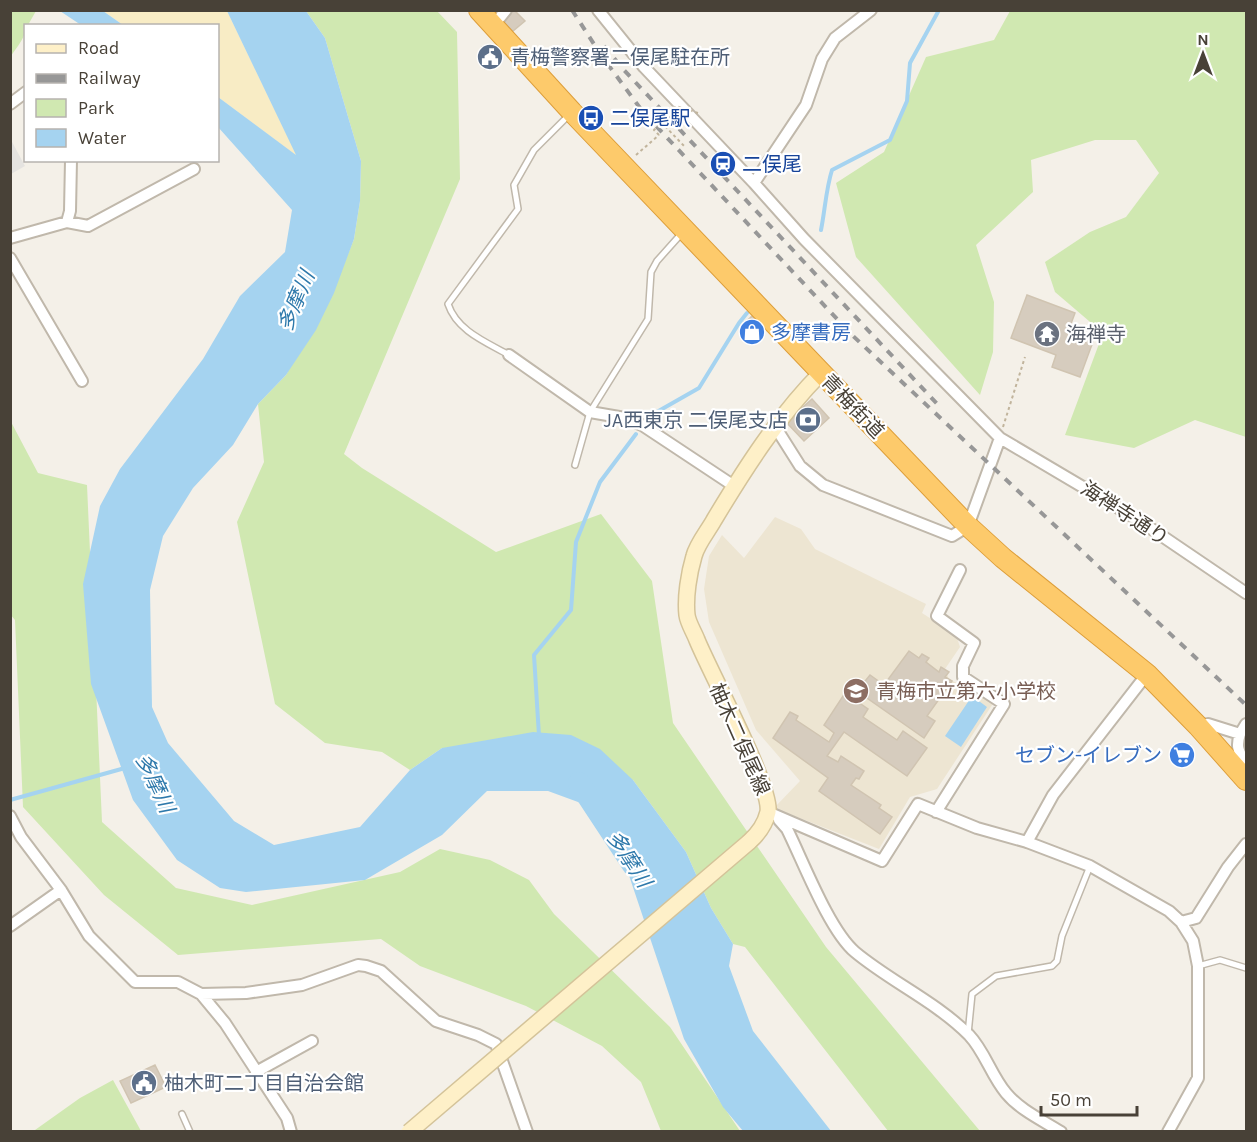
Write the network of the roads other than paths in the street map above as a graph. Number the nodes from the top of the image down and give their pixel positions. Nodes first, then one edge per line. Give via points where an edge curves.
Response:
1 (479, 10) edge
2 (506, 10) edge
3 (598, 10) edge
4 (871, 10) edge
5 (493, 26) junction
6 (24, 94) edge
7 (10, 104) edge
8 (572, 112) junction
9 (71, 162) edge
10 (194, 169) dead end
11 (754, 183) junction
12 (67, 222) junction
13 (685, 230) junction
14 (10, 238) edge
15 (10, 258) edge
16 (509, 355) joint
17 (821, 373) junction
18 (82, 381) dead end
19 (590, 412) junction
20 (776, 428) junction
21 (1000, 438) junction
22 (575, 465) dead end
23 (734, 486) junction
24 (968, 526) junction
25 (960, 570) dead end
26 (1246, 593) edge
27 (1147, 674) junction
28 (1198, 726) junction
29 (1243, 729) edge
30 (1246, 774) edge
31 (768, 812) junction
32 (936, 812) junction
33 (10, 816) edge
34 (21, 837) junction
35 (1027, 842) junction
36 (10, 843) edge
37 (1246, 844) edge
38 (1090, 866) junction
39 (61, 890) junction
40 (1181, 922) junction
41 (10, 926) edge
42 (1198, 966) junction
43 (1246, 968) edge
44 (201, 994) junction
45 (968, 1035) junction
46 (312, 1041) dead end
47 (256, 1072) junction
48 (182, 1114) dead end
49 (190, 1131) edge
50 (291, 1131) edge
51 (410, 1131) edge
52 (527, 1131) edge
53 (1061, 1131) edge
54 (1168, 1131) edge

1 - 5 highway, 青梅街道
2 - 5 street
3 - 11 street, 海禅寺通り via 644,67
4 - 11 street via 835,38 822,59 806,105
5 - 8 highway, 青梅街道
6 - 7 street
8 - 13 highway, 青梅街道
8 - 16 lane via 534,150 514,185 518,209 448,304 452,315 471,334
9 - 12 street
10 - 12 street via 88,226
11 - 21 street, 海禅寺通り
12 - 14 street
13 - 17 highway, 青梅街道
13 - 19 lane via 651,272 648,319
15 - 18 street
16 - 19 street
17 - 20 main road, 柚木二俣尾線
17 - 24 highway, 青梅街道
19 - 22 lane
19 - 23 street via 625,418 642,426
20 - 23 main road, 柚木二俣尾線
20 - 24 street via 800,466 823,485 952,536
21 - 24 street
21 - 26 street, 海禅寺通り via 1137,519
23 - 31 main road, 柚木二俣尾線 via 694,555 687,616 760,776
24 - 27 highway, 青梅街道
25 - 32 street via 937,616 974,643 963,666 963,677 1004,704
27 - 28 highway, 青梅街道
27 - 35 street via 1053,795
28 - 29 street
28 - 30 highway, 青梅街道
29 - 30 street via 1237,751
31 - 32 street via 882,861 918,804
31 - 45 street via 788,828 840,936 854,951 924,998
31 - 51 main road, 柚木二俣尾線, bridge via 763,826 749,842
32 - 35 street
33 - 34 street
34 - 36 street
34 - 39 street
35 - 38 street
37 - 40 street via 1196,918
38 - 40 street via 1169,910
38 - 45 lane via 1062,936 1057,961 1052,966 996,976 972,994
39 - 41 street
39 - 44 street via 89,936 135,982 178,982
40 - 42 street via 1193,941
42 - 43 lane via 1220,960
42 - 54 street via 1198,1078
44 - 47 street
44 - 52 street via 302,985 358,965 381,971 436,1021 496,1044
45 - 53 street via 1013,1101
46 - 47 street
47 - 50 street via 287,1118
48 - 49 lane

